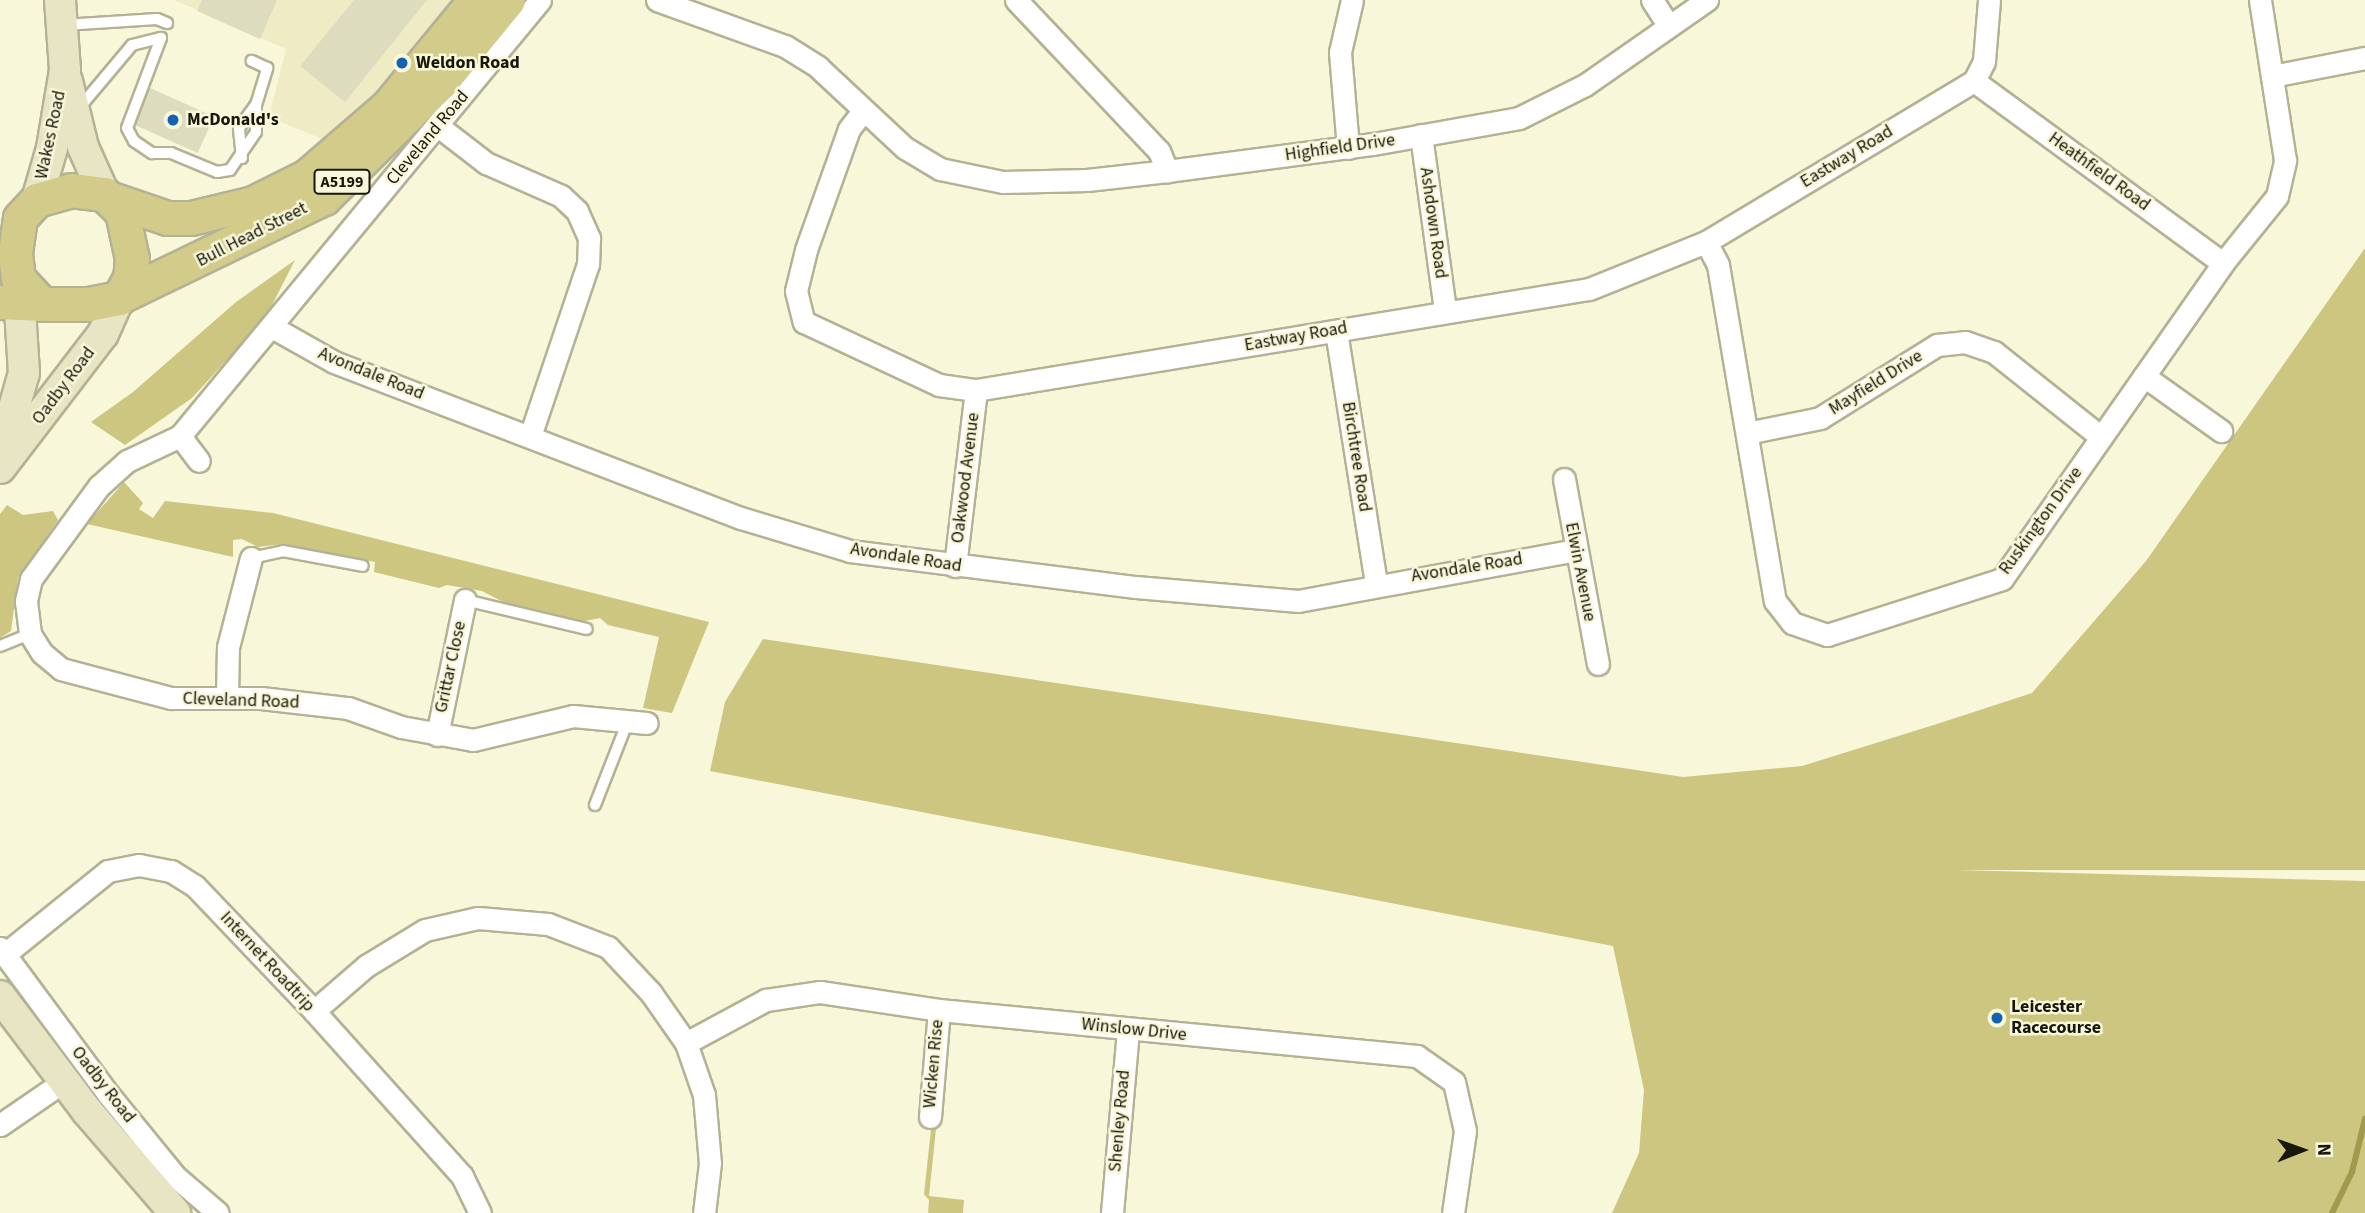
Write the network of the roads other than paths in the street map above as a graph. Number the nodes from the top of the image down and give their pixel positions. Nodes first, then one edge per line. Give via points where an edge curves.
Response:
1 (475, 0) edge
2 (508, 0) edge
3 (540, 0) edge
4 (657, 0) edge
5 (1016, 0) edge
6 (1352, 0) edge
7 (1652, 0) edge
8 (1707, 0) edge
9 (1989, 0) edge
10 (2260, 0) edge
11 (62, 13) edge
12 (167, 23) dead end
13 (1669, 26) junction
14 (2365, 58) edge
15 (252, 61) dead end
16 (65, 70) junction
17 (2272, 76) junction
18 (1974, 81) junction
19 (256, 106) junction
20 (863, 111) junction
21 (76, 113) junction
22 (438, 127) junction
23 (1422, 135) junction
24 (1348, 148) junction
25 (242, 158) junction
26 (1167, 171) junction
27 (107, 196) junction
28 (33, 203) junction
29 (0, 226) edge
30 (1706, 242) junction
31 (2223, 262) junction
32 (20, 297) edge
33 (121, 297) junction
34 (1445, 311) junction
35 (272, 327) junction
36 (1336, 331) junction
37 (0, 337) edge
38 (2144, 376) junction
39 (976, 390) junction
40 (0, 415) edge
41 (2221, 431) dead end
42 (0, 433) edge
43 (1747, 433) junction
44 (180, 436) junction
45 (530, 436) junction
46 (2101, 437) junction
47 (199, 461) dead end
48 (0, 468) edge
49 (1564, 479) dead end
50 (1575, 550) junction
51 (251, 558) joint
52 (363, 566) dead end
53 (956, 566) junction
54 (1376, 583) junction
55 (465, 600) joint
56 (587, 629) dead end
57 (30, 634) junction
58 (0, 646) edge
59 (1598, 664) dead end
60 (227, 697) junction
61 (638, 722) joint
62 (437, 735) junction
63 (595, 805) dead end
64 (2, 951) edge
65 (0, 996) edge
66 (939, 1010) junction
67 (314, 1011) junction
68 (1128, 1030) junction
69 (686, 1043) junction
70 (64, 1080) junction
71 (930, 1117) dead end
72 (0, 1125) edge
73 (175, 1213) edge
74 (218, 1213) edge
75 (480, 1213) edge
76 (705, 1213) edge
77 (1112, 1213) edge
78 (1453, 1213) edge

1 - 27 main road, Bull Head Street / A5199 via 388,106 307,176 253,203 191,218 167,218
2 - 33 main road, Bull Head Street / A5199 via 440,83 324,198
3 - 22 street, Cleveland Road
4 - 20 street, Highfield Drive via 785,46 818,67
5 - 26 street via 1159,151
6 - 24 street via 1340,52
7 - 13 street
8 - 13 street, Highfield Drive
9 - 18 street via 1984,61
10 - 17 street, Ruskington Drive
11 - 12 lane
11 - 16 main road, Wakes Road
13 - 23 street, Highfield Drive via 1585,85 1520,118
14 - 17 street
15 - 19 lane via 267,68
16 - 21 main road, Wakes Road
16 - 28 main road, Wakes Road via 52,148
17 - 31 street, Ruskington Drive via 2285,160 2277,196
18 - 30 street, Eastway Road
18 - 31 street, Heathfield Road
19 - 25 lane via 256,132
19 - 25 lane via 239,128
20 - 26 street, Highfield Drive via 905,148 940,169 1003,182 1087,180
20 - 39 street, Eastway Road via 849,129 806,250 796,291 804,322 939,385
21 - 25 lane via 132,45 161,38 126,122 134,141 152,153 172,153 217,172 230,170
21 - 27 main road, Wakes Road via 86,159
22 - 35 street, Cleveland Road
22 - 45 street via 486,163 561,196 577,211 589,238 588,264
23 - 24 street, Highfield Drive
23 - 34 street, Ashdown Road
24 - 26 street, Highfield Drive
27 - 28 main road via 71,190
27 - 33 main road via 128,226 130,278
28 - 29 main road
28 - 32 main road via 16,233
30 - 34 street, Eastway Road via 1589,289
30 - 43 street, Ruskington Drive via 1718,265
31 - 38 street, Ruskington Drive
32 - 33 main road via 89,304
32 - 42 main road, Oadby Road via 24,373 12,415
33 - 48 main road, Oadby Road via 103,334
34 - 36 street, Eastway Road
35 - 44 street, Cleveland Road
35 - 45 street, Avondale Road via 334,362
36 - 39 street, Eastway Road
36 - 54 street, Birchtree Road
37 - 40 main road via 7,371
38 - 41 street
38 - 46 street, Ruskington Drive
39 - 53 street, Oakwood Avenue
43 - 46 street, Mayfield Drive via 1820,418 1937,345 1965,342 1994,352
43 - 46 street, Ruskington Drive via 1774,601 1793,623 1827,635 2002,579
44 - 47 street
44 - 57 street, Cleveland Road via 127,461 84,505 31,579 26,601
45 - 53 street, Avondale Road via 741,518 850,551
49 - 50 street, Elwin Avenue
50 - 54 street, Avondale Road
50 - 59 street, Elwin Avenue
51 - 52 lane via 283,551
51 - 60 street via 228,647
53 - 54 street, Avondale Road via 1298,601
55 - 56 lane
55 - 62 street, Grittar Close
57 - 58 lane
57 - 60 street, Cleveland Road via 51,662 76,675 171,698
60 - 62 street, Cleveland Road via 348,708
61 - 62 street, Cleveland Road via 573,716 491,737
61 - 63 lane
64 - 67 street, Internet Roadtrip via 108,871 139,865 171,870 195,886
64 - 74 street, Oadby Road via 133,1125 176,1177
65 - 70 main road, Oadby Road
66 - 68 street, Winslow Drive
66 - 69 street, Winslow Drive via 820,992 766,1000
66 - 71 street, Wicken Rise
67 - 69 street via 366,966 425,930 478,918 548,924 608,947 651,993
67 - 75 street, Internet Roadtrip via 462,1176
68 - 77 street, Shenley Road
68 - 78 street, Winslow Drive via 1418,1056 1454,1082 1465,1131
69 - 76 street via 704,1095 710,1163
70 - 72 street
70 - 73 main road, Oadby Road

